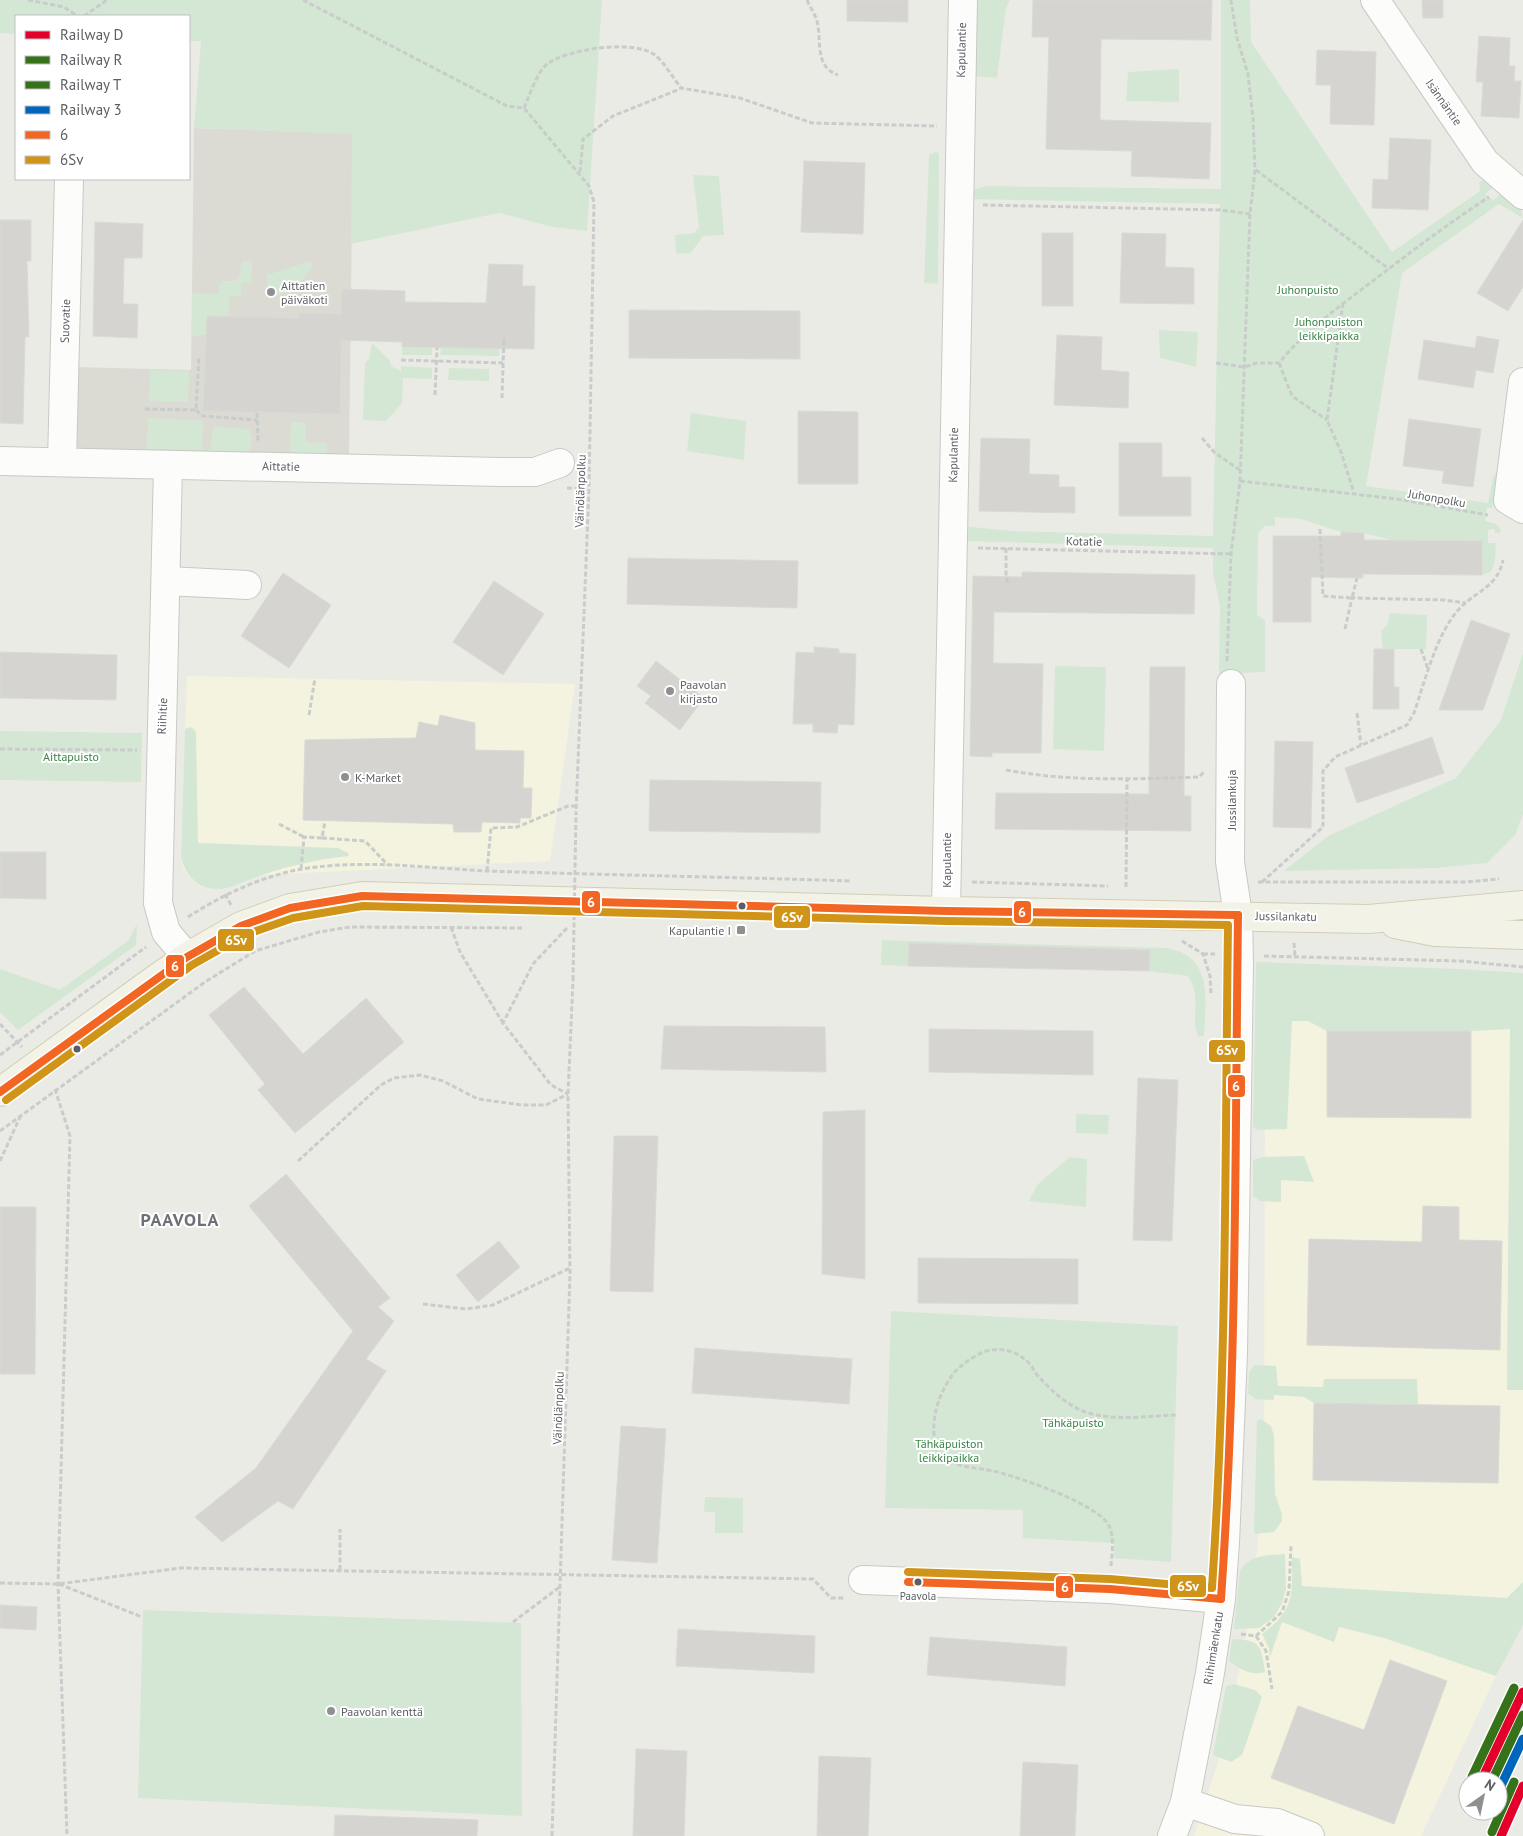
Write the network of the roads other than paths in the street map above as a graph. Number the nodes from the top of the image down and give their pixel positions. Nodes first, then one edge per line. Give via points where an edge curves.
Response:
1 (962, 0) edge
2 (1376, 0) edge
3 (69, 180) edge
4 (1515, 189) edge
5 (1523, 382) edge
6 (0, 461) edge
7 (62, 462) junction
8 (560, 463) dead end
9 (168, 465) junction
10 (1516, 505) edge
11 (167, 581) junction
12 (246, 585) dead end
13 (1232, 684) road end
14 (1523, 905) edge
15 (946, 911) junction
16 (1238, 915) junction
17 (1369, 918) junction
18 (1523, 935) edge
19 (187, 957) junction
20 (0, 1092) edge
21 (864, 1580) dead end
22 (1221, 1599) junction
23 (1184, 1802) junction
24 (1172, 1836) edge
25 (1310, 1836) edge

1 - 15 street, Kapulantie
2 - 4 street, Isännäntie via 1485,162
3 - 7 street, Suovatie
5 - 10 street
6 - 7 street, Aittatie
7 - 9 street, Aittatie
8 - 9 street, Aittatie via 535,472
9 - 11 street, Riihitie
11 - 12 street
11 - 19 street, Riihitie via 158,903 166,932
13 - 16 street, Jussilankuja via 1230,862
14 - 17 main road, Jussilankatu
15 - 16 main road, Jussilankatu
15 - 19 main road, Jussilankatu via 362,896 290,908 241,926
16 - 17 main road, Jussilankatu
16 - 22 street, Riihimäenkatu via 1231,1427
17 - 18 main road, Jussilankatu via 1435,932
19 - 20 main road, Jussilankatu
21 - 22 street via 1110,1589
22 - 23 street, Riihimäenkatu
23 - 24 street, Riihimäenkatu
23 - 25 street via 1235,1819 1277,1823

